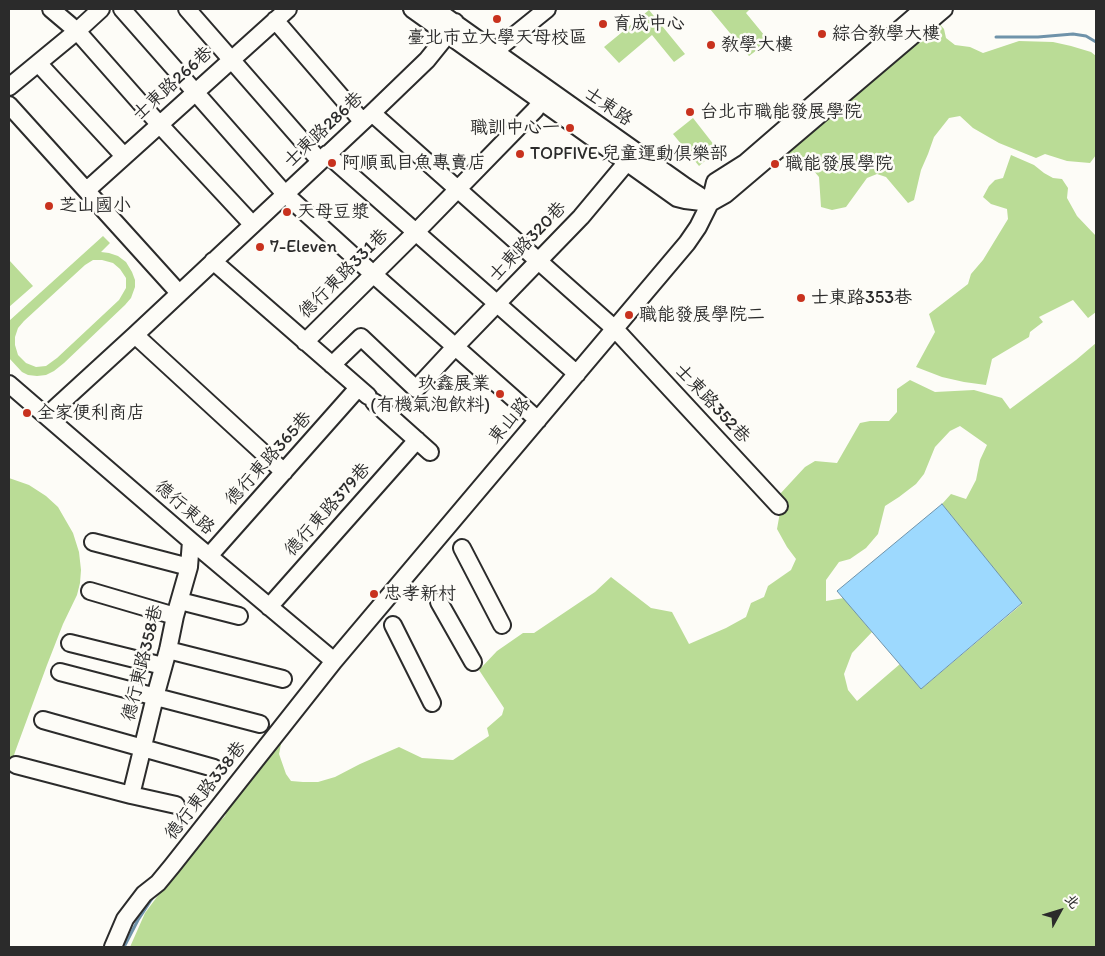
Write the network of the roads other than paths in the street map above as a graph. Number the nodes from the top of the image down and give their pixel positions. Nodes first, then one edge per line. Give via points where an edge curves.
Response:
1 (51, 9) edge
2 (101, 9) edge
3 (122, 9) edge
4 (186, 9) edge
5 (288, 9) edge
6 (412, 9) edge
7 (435, 9) edge
8 (547, 9) edge
9 (923, 9) edge
10 (944, 9) edge
11 (275, 20) junction
12 (452, 28) junction
13 (77, 31) junction
14 (495, 51) junction
15 (231, 59) junction
16 (38, 63) junction
17 (9, 87) edge
18 (195, 92) junction
19 (545, 96) junction
20 (9, 105) edge
21 (367, 117) junction
22 (159, 124) junction
23 (124, 156) junction
24 (324, 158) junction
25 (627, 162) junction
26 (457, 189) junction
27 (87, 190) junction
28 (285, 194) junction
29 (710, 203) junction
30 (252, 224) junction
31 (415, 232) junction
32 (538, 260) junction
33 (213, 261) junction
34 (373, 274) junction
35 (179, 293) junction
36 (497, 304) junction
37 (615, 328) junction
38 (135, 334) junction
39 (304, 342) junction
40 (455, 347) junction
41 (332, 366) junction
42 (577, 374) junction
43 (9, 384) edge
44 (367, 395) junction
45 (44, 414) junction
46 (538, 420) junction
47 (417, 440) junction
48 (430, 452) dead end
49 (284, 472) junction
50 (779, 506) dead end
51 (191, 541) junction
52 (93, 542) dead end
53 (462, 548) dead end
54 (209, 556) junction
55 (189, 567) junction
56 (90, 591) dead end
57 (439, 602) dead end
58 (269, 607) junction
59 (178, 608) junction
60 (239, 616) dead end
61 (502, 625) dead end
62 (393, 626) dead end
63 (70, 643) dead end
64 (168, 650) junction
65 (334, 661) junction
66 (473, 662) dead end
67 (163, 666) junction
68 (60, 672) dead end
69 (283, 679) dead end
70 (155, 697) junction
71 (432, 702) dead end
72 (43, 720) dead end
73 (260, 724) dead end
74 (143, 748) junction
75 (16, 765) dead end
76 (214, 768) dead end
77 (131, 794) junction
78 (176, 805) dead end
79 (113, 947) edge

1 - 13 street
2 - 13 street
3 - 18 street
4 - 15 street
5 - 11 street, 士東路266巷
6 - 12 street, 士東路
7 - 12 street, 士東路
8 - 14 street
9 - 29 street, 東山路 via 745,162 715,182
10 - 29 street via 726,194
11 - 15 street, 士東路266巷
11 - 21 street, 士東路352巷
12 - 14 street, 士東路
12 - 19 street, 士東路
12 - 21 street, 士東路286巷 via 427,60
13 - 16 street
13 - 22 street
14 - 19 street, 士東路
15 - 18 street, 士東路266巷
15 - 24 street
16 - 17 street
16 - 23 street
18 - 22 street, 士東路266巷
18 - 28 street
19 - 25 street, 士東路
19 - 26 street, 德行東路331巷
19 - 29 street, 士東路
20 - 27 street
21 - 24 street, 士東路286巷
21 - 26 street, 士東路352巷
22 - 23 street, 士東路266巷
22 - 30 street
23 - 27 street, 士東路266巷
24 - 28 street, 士東路286巷
24 - 31 street
25 - 29 street, 士東路 via 677,198
25 - 32 street, 士東路320巷 via 581,217
26 - 31 street, 德行東路331巷
26 - 32 street, 士東路352巷
27 - 35 street
28 - 30 street, 士東路286巷
28 - 34 street
29 - 37 street, 東山路 via 687,243
30 - 33 street, 士東路286巷
31 - 34 street, 德行東路331巷
31 - 36 street
32 - 36 street, 士東路320巷
32 - 37 street, 士東路352巷
33 - 35 street
33 - 39 street, 德行東路331巷
34 - 39 street, 德行東路331巷
34 - 40 street
35 - 38 street
36 - 40 street, 士東路320巷
36 - 42 street
37 - 42 street, 東山路
37 - 50 street, 士東路352巷
38 - 45 street
38 - 49 street
39 - 41 street
40 - 41 street, 士東路320巷 via 416,389 361,337
40 - 46 street
41 - 44 street
42 - 46 street, 東山路
43 - 45 street, 德行東路
44 - 47 street
44 - 49 street, 德行東路365巷
45 - 51 street, 德行東路
46 - 65 street, 東山路
47 - 48 street
47 - 58 street, 德行東路379巷
49 - 54 street, 德行東路365巷
51 - 54 street, 德行東路
51 - 55 street, 德行東路358巷
52 - 55 street
53 - 61 street
54 - 58 street, 德行東路
55 - 59 street, 德行東路358巷
56 - 59 street
57 - 66 street
58 - 65 street, 德行東路
59 - 60 street
59 - 64 street, 德行東路358巷
62 - 71 street
63 - 67 street
64 - 67 street, 德行東路358巷
64 - 69 street
65 - 79 street, 德行東路338巷 via 172,866 144,894 125,920
67 - 70 street, 德行東路358巷
68 - 70 street
70 - 73 street
70 - 74 street, 德行東路358巷
72 - 74 street
74 - 76 street
74 - 77 street, 德行東路358巷
75 - 77 street
77 - 78 street

